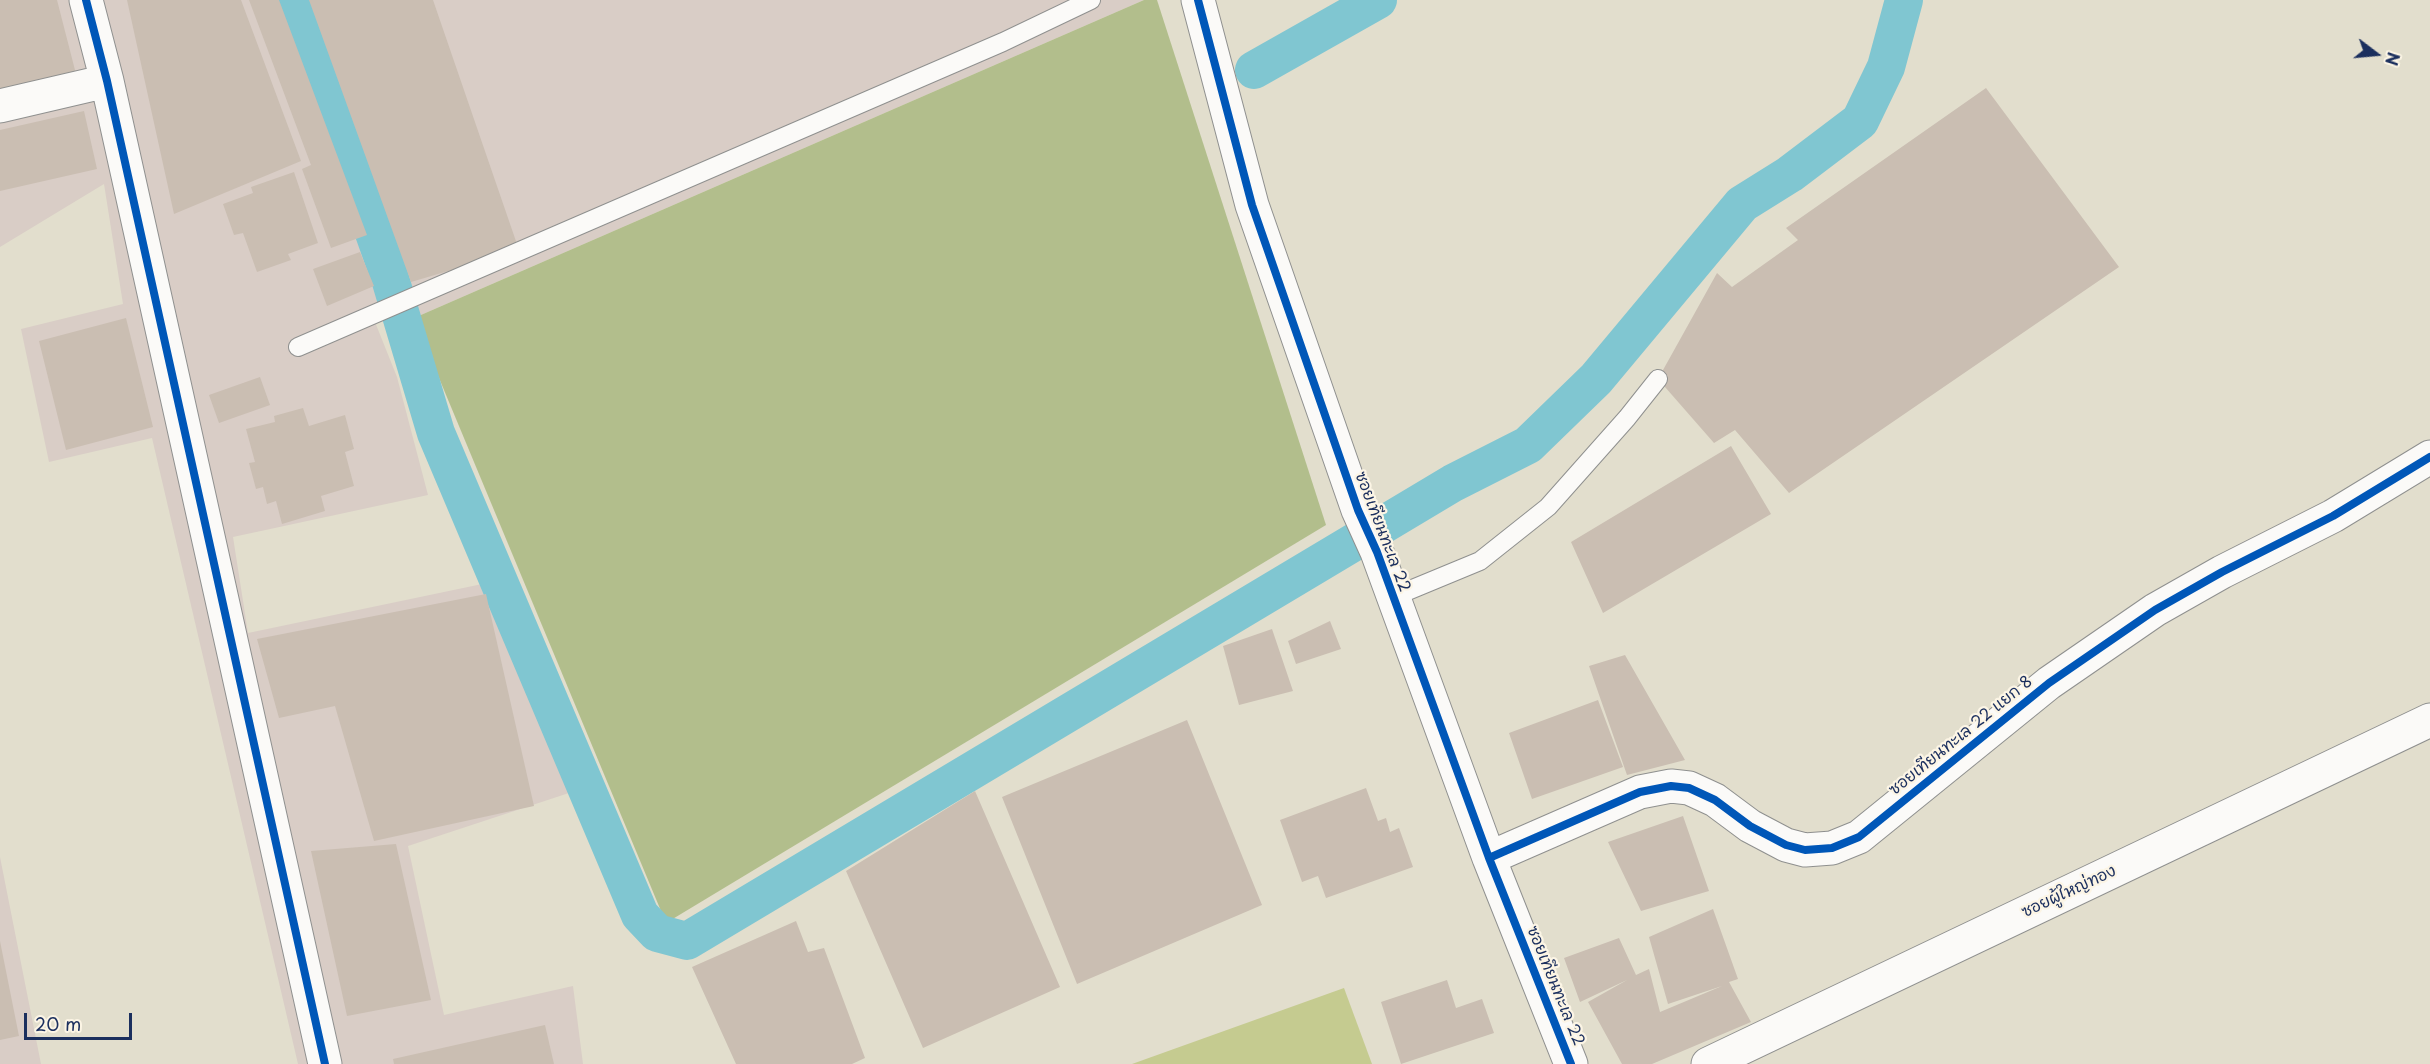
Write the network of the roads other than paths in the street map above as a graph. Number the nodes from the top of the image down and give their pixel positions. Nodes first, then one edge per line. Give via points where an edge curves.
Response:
1 (86, 0) edge
2 (1091, 0) edge
3 (1197, 0) edge
4 (106, 81) junction
5 (0, 106) edge
6 (298, 347) dead end
7 (1658, 379) dead end
8 (2430, 457) edge
9 (1393, 597) junction
10 (2430, 720) edge
11 (1489, 858) junction
12 (325, 1064) edge
13 (1571, 1064) edge
14 (1708, 1064) edge

1 - 4 street
2 - 6 lane via 1003,42
3 - 9 street, ซอยเทียนทะเล 22 via 1252,205 1358,510
4 - 5 street
4 - 12 street
7 - 9 lane via 1548,507 1480,561
8 - 11 street, ซอยเทียนทะเล 22 แยก 8 via 2333,516 2155,610 2049,683 1859,837 1832,848 1804,850 1750,826 1715,800 1689,788 1671,786 1640,792
9 - 11 street, ซอยเทียนทะเล 22
10 - 14 street, ซอยผู้ใหญ่ทอง
11 - 13 street, ซอยเทียนทะเล 22

